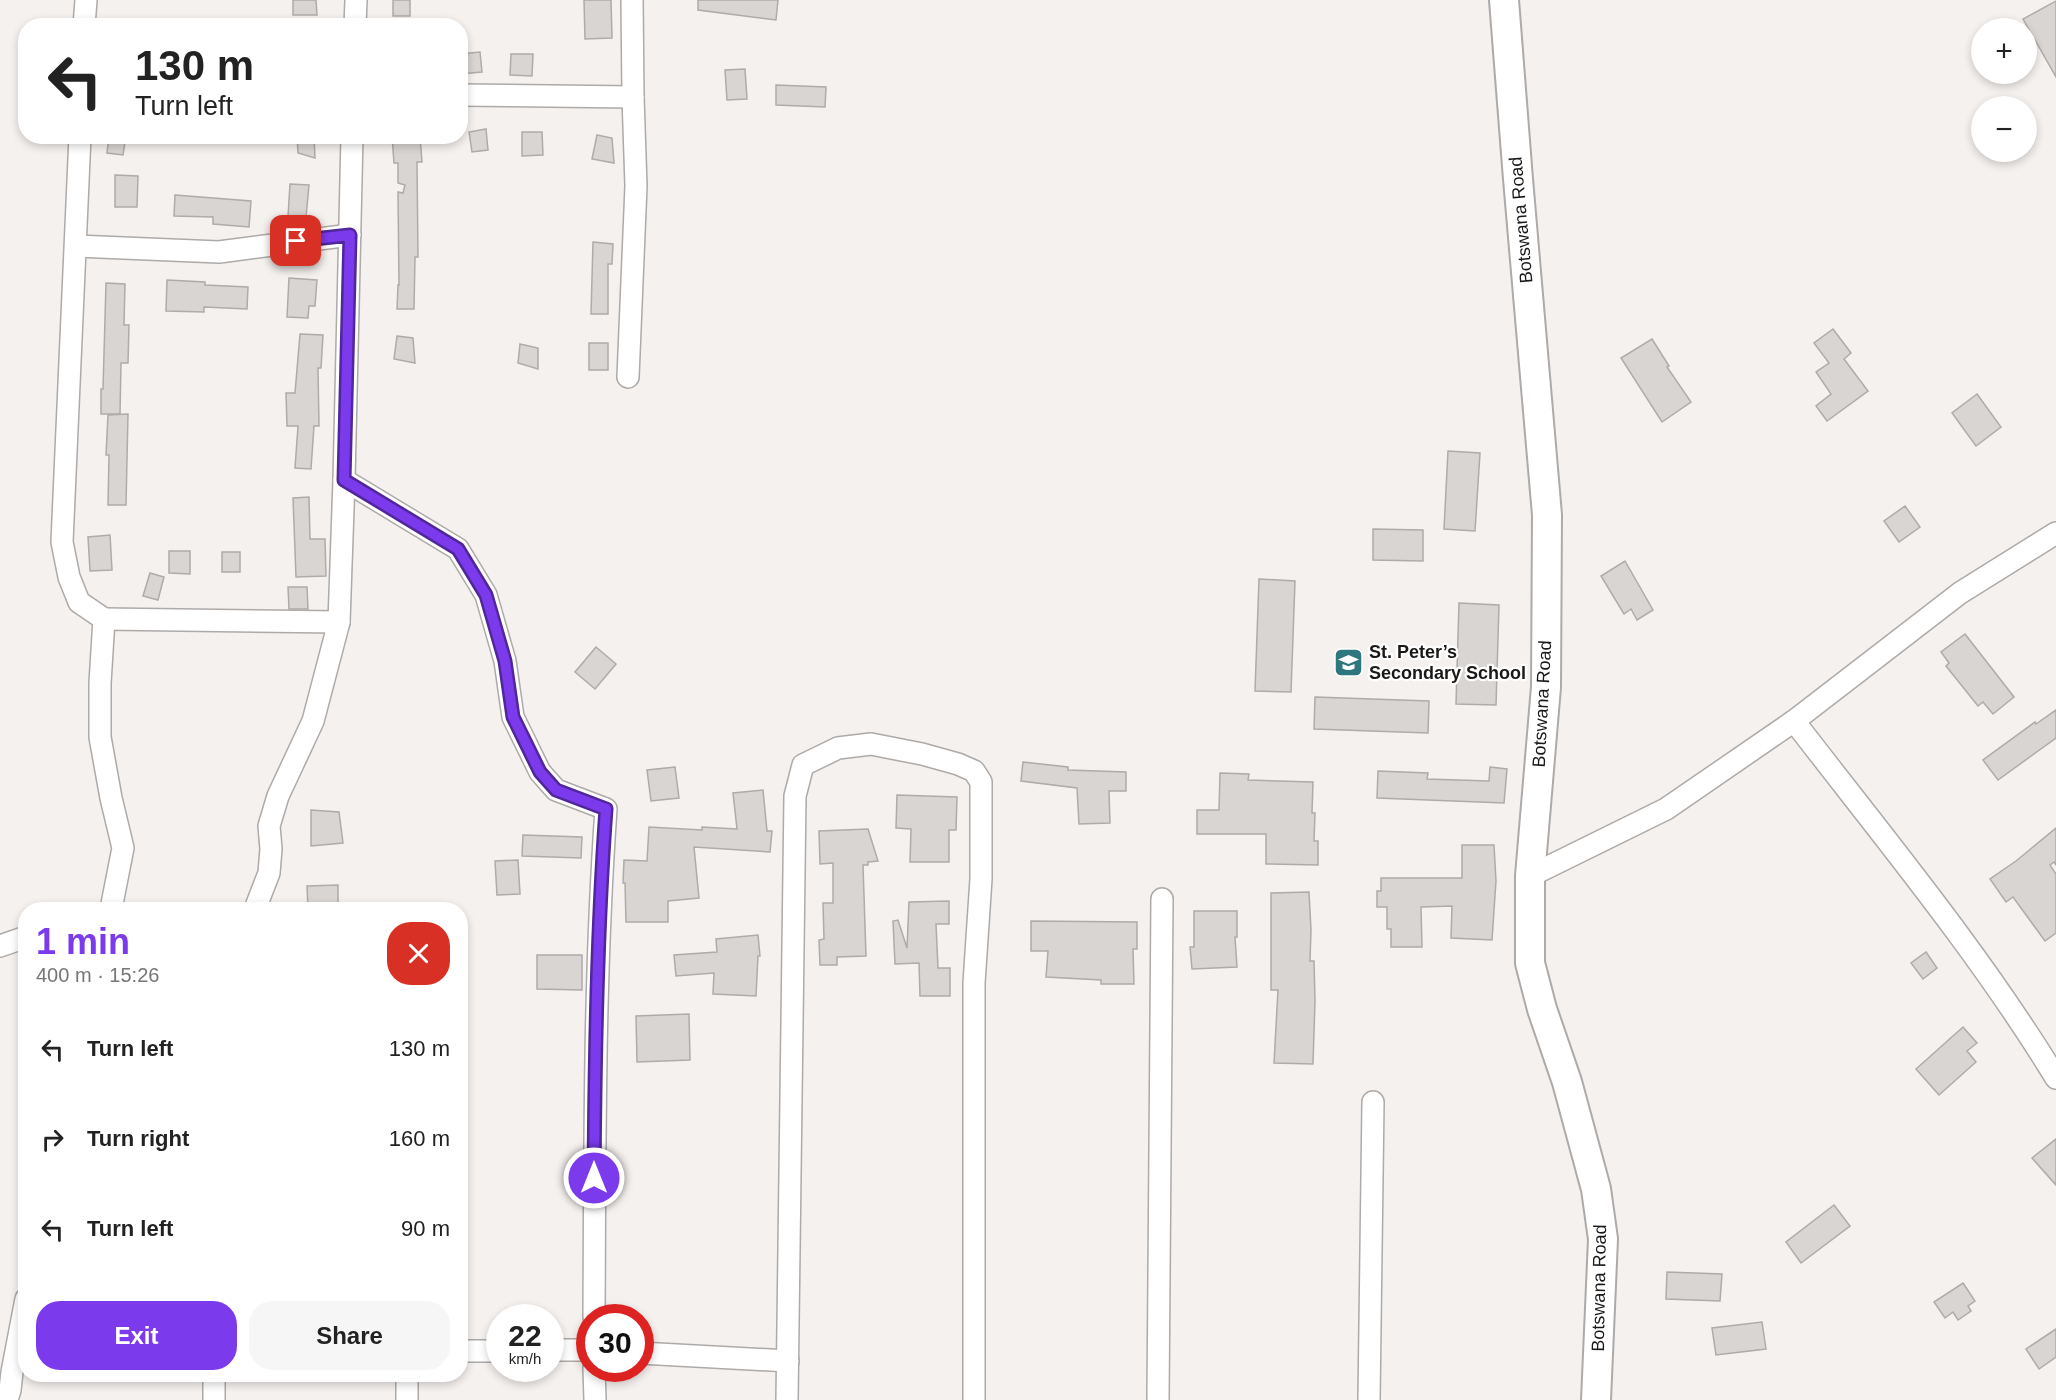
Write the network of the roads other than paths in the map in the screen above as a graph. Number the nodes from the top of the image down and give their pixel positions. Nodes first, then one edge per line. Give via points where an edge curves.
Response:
1 (86, 0) edge
2 (356, 0) edge
3 (632, 0) edge
4 (1504, 0) edge
5 (85, 18) edge
6 (355, 18) edge
7 (468, 94) edge
8 (633, 97) junction
9 (80, 144) edge
10 (352, 144) edge
11 (350, 235) junction
12 (76, 246) junction
13 (628, 377) dead end
14 (344, 480) junction
15 (2056, 533) edge
16 (104, 619) junction
17 (339, 622) junction
18 (1794, 721) junction
19 (1530, 876) junction
20 (1162, 899) dead end
21 (112, 902) edge
22 (258, 902) edge
23 (18, 940) edge
24 (0, 946) edge
25 (2056, 1078) edge
26 (1373, 1102) dead end
27 (594, 1304) edge
28 (468, 1351) edge
29 (486, 1351) edge
30 (654, 1354) edge
31 (18, 1359) edge
32 (788, 1361) junction
33 (214, 1382) edge
34 (407, 1382) edge
35 (594, 1382) edge
36 (7, 1400) edge
37 (214, 1400) edge
38 (407, 1400) edge
39 (595, 1400) edge
40 (787, 1400) edge
41 (975, 1400) edge
42 (1158, 1400) edge
43 (1369, 1400) edge
44 (1596, 1400) edge

1 - 5 street
2 - 6 street
3 - 8 street
4 - 19 street, Botswana Road via 1547,514 1546,687
7 - 8 street
8 - 13 street via 636,186
9 - 12 street
10 - 11 street
11 - 12 street via 219,252
11 - 14 street
12 - 16 street via 62,542 79,602
14 - 17 street
14 - 27 street via 458,549 486,595 505,661 513,717 540,772 556,790 606,809 596,1031
15 - 18 street via 1960,593
16 - 17 street
16 - 21 street via 100,737 123,848
17 - 22 street via 314,721 278,796 269,826 269,873
18 - 19 street via 1666,809
18 - 25 street via 1979,963
19 - 44 street, Botswana Road via 1530,963 1596,1189 1603,1239
20 - 42 street
23 - 24 street
26 - 43 street
28 - 29 street
30 - 32 street
31 - 36 street
32 - 40 street
32 - 41 street via 795,796 803,765 838,748 871,744 958,764 974,771 981,782 981,879 974,983
33 - 37 street
34 - 38 street
35 - 39 street

